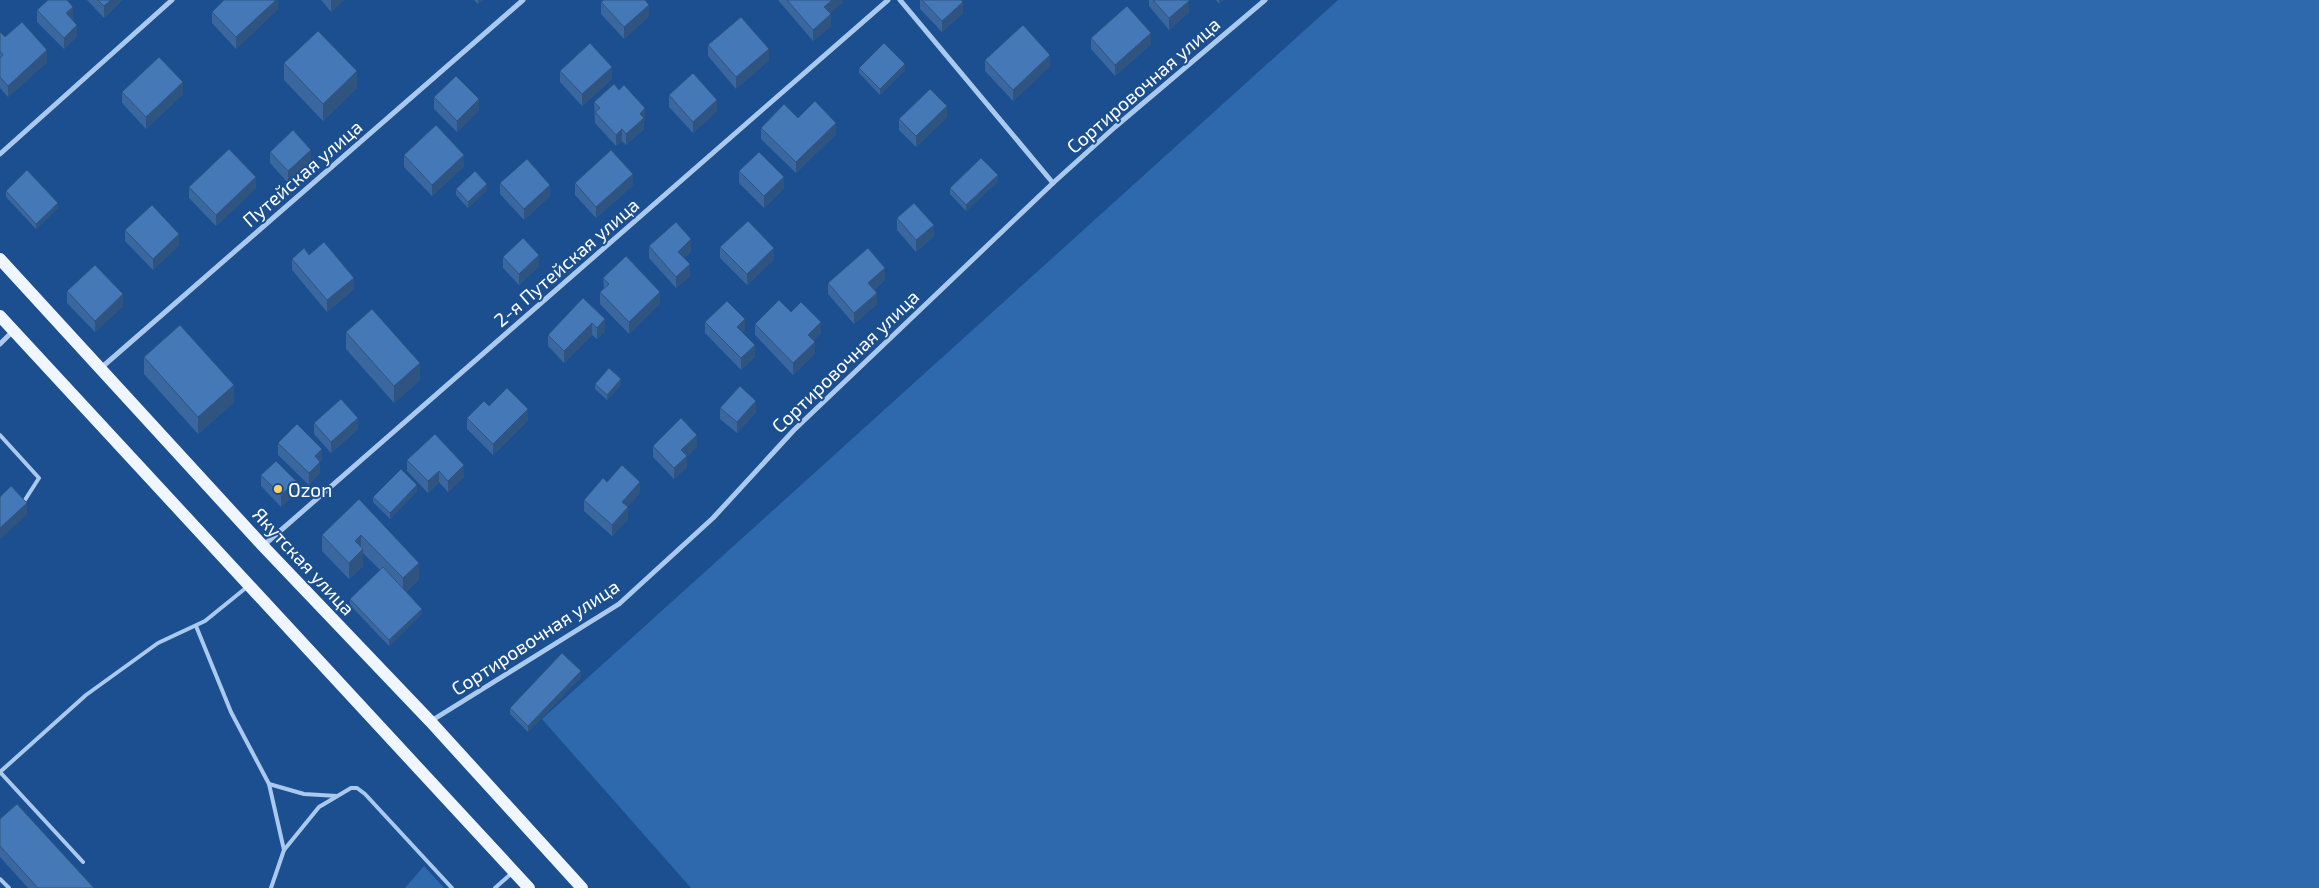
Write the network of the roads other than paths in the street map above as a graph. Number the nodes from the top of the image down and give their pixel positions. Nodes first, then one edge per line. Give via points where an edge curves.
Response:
1 (172, 0) edge
2 (522, 0) edge
3 (888, 0) edge
4 (900, 0) edge
5 (1266, 0) edge
6 (0, 154) edge
7 (1053, 183) junction
8 (0, 259) edge
9 (0, 316) edge
10 (14, 330) junction
11 (0, 344) edge
12 (101, 368) junction
13 (0, 435) edge
14 (20, 507) edge
15 (263, 546) junction
16 (249, 586) junction
17 (196, 626) junction
18 (430, 721) junction
19 (0, 772) edge
20 (269, 784) junction
21 (337, 796) junction
22 (284, 850) junction
23 (83, 862) dead end
24 (514, 872) junction
25 (0, 879) edge
26 (9, 888) edge
27 (271, 888) edge
28 (452, 888) edge
29 (495, 888) edge
30 (529, 888) edge
31 (582, 888) edge

1 - 6 street
2 - 12 street, Путейская улица
3 - 15 street, 2-я Путейская улица
4 - 7 street
5 - 7 street, Сортировочная улица
7 - 18 street, Сортировочная улица via 794,430 713,518 619,604
8 - 12 main road, Якутская улица
9 - 10 main road
10 - 11 street
10 - 16 main road
12 - 15 main road, Якутская улица
13 - 14 lane via 39,478
15 - 18 main road, Якутская улица
16 - 17 lane
16 - 24 main road
17 - 19 lane via 158,643 86,696
17 - 20 lane via 231,712
18 - 31 main road, Якутская улица
19 - 23 lane
20 - 21 lane via 304,794
20 - 22 lane
21 - 22 lane via 319,807
21 - 28 lane via 351,788 365,794
22 - 27 lane
24 - 29 lane
24 - 30 main road
25 - 26 lane

